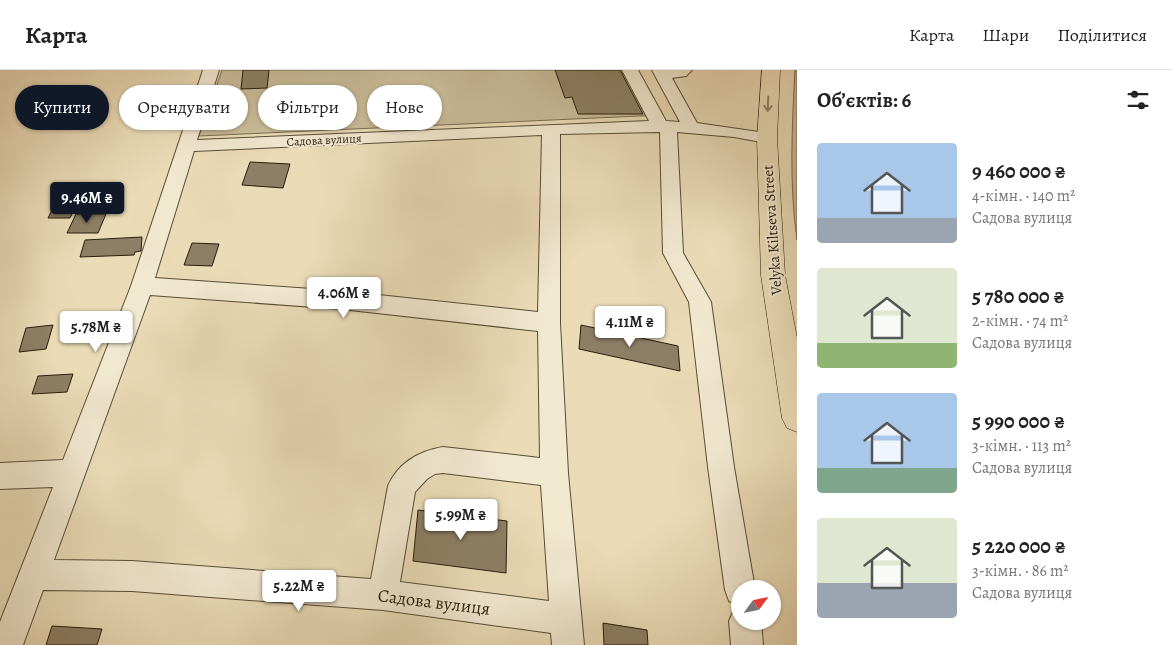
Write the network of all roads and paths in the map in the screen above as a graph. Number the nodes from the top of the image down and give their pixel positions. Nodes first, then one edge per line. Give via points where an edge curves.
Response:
1 (211, 70) edge
2 (630, 70) edge
3 (684, 70) edge
4 (771, 70) edge
5 (661, 72) edge
6 (664, 127) junction
7 (691, 127) junction
8 (551, 129) junction
9 (767, 138) junction
10 (186, 146) junction
11 (142, 286) junction
12 (549, 323) junction
13 (797, 418) edge
14 (72, 473) junction
15 (554, 473) junction
16 (0, 476) edge
17 (34, 575) junction
18 (738, 580) edge
19 (383, 595) junction
20 (746, 630) edge
21 (567, 632) edge
22 (7, 645) edge
23 (748, 645) edge

1 - 10 street
2 - 6 street
3 - 5 street via 681,73
4 -> 9 highway, Velyka Kiltseva Street
5 - 7 street
6 - 7 street, Садова вулиця
6 - 8 street, Садова вулиця
6 - 18 street via 673,253 700,302
7 - 9 street, Садова вулиця
8 - 10 street, Садова вулиця
8 - 12 street, Садова вулиця
9 - 13 highway, Velyka Kiltseva Street via 773,275
10 - 11 street
11 - 12 street via 341,300
11 - 14 street
12 - 15 street, Садова вулиця
14 - 16 street
14 - 17 street
15 - 19 street via 442,460 430,462 417,470 402,486
15 - 21 street, Садова вулиця
17 - 19 street, Садова вулиця via 132,576
17 - 22 street
19 - 21 street, Садова вулиця
20 - 23 street

